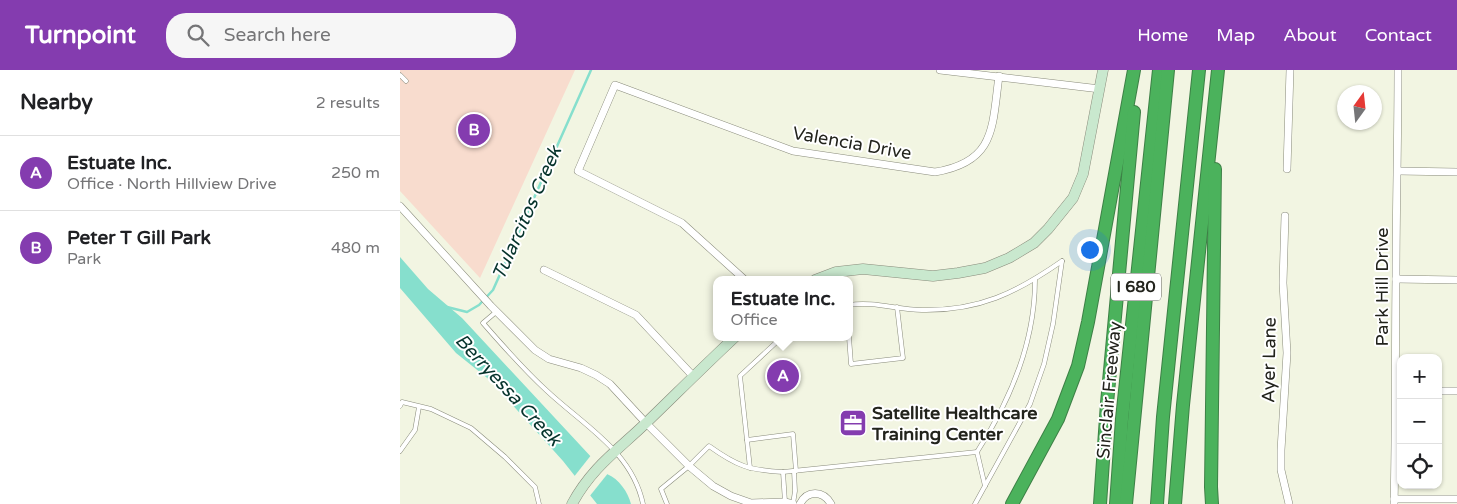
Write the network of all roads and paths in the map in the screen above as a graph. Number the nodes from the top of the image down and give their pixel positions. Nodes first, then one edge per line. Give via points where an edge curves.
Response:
1 (940, 70) edge
2 (1103, 70) edge
3 (1134, 70) edge
4 (1138, 70) edge
5 (1159, 70) edge
6 (1168, 70) edge
7 (1198, 70) edge
8 (1218, 70) edge
9 (1290, 70) edge
10 (1398, 70) edge
11 (400, 75) edge
12 (999, 76) junction
13 (406, 81) dead end
14 (1100, 89) junction
15 (1287, 170) dead end
16 (1398, 171) junction
17 (1457, 172) edge
18 (400, 206) edge
19 (1285, 216) dead end
20 (544, 270) dead end
21 (741, 276) edge
22 (826, 276) edge
23 (1396, 279) junction
24 (1035, 280) junction
25 (1457, 280) edge
26 (853, 304) edge
27 (897, 307) junction
28 (494, 309) junction
29 (732, 341) edge
30 (778, 341) edge
31 (849, 341) edge
32 (1398, 354) edge
33 (693, 376) junction
34 (1442, 391) edge
35 (1457, 391) edge
36 (1399, 399) edge
37 (400, 406) edge
38 (419, 407) junction
39 (646, 423) junction
40 (747, 440) junction
41 (400, 451) edge
42 (977, 452) junction
43 (612, 453) junction
44 (689, 466) junction
45 (750, 468) junction
46 (795, 471) junction
47 (783, 472) junction
48 (985, 486) junction
49 (1457, 499) edge
50 (574, 501) edge
51 (1394, 501) edge
52 (789, 503) edge
53 (538, 504) edge
54 (643, 504) edge
55 (667, 504) edge
56 (800, 504) edge
57 (831, 504) edge
58 (975, 504) edge
59 (1012, 504) edge
60 (1100, 504) edge
61 (1116, 504) edge
62 (1126, 504) edge
63 (1157, 504) edge
64 (1175, 504) edge
65 (1212, 504) edge
66 (1290, 504) edge

1 - 12 street
2 - 14 street
3 - 59 highway via 1078,366 1058,419
4 - 60 highway
5 - 61 highway, Sinclair Freeway / I 680
6 - 62 highway, I 680
7 - 63 highway, I 680
8 - 64 highway
8 - 65 highway
9 - 15 street
10 - 16 street, Park Hill Drive
11 - 13 lane
12 - 14 street
12 - 21 street, Valencia Drive via 988,141 969,161 954,169 936,172 793,151 615,85 578,171 682,223
14 - 22 street via 1083,174 1073,198 1034,243 1010,258 958,274 933,276 863,269
16 - 17 street
16 - 23 street, Park Hill Drive
18 - 28 street
19 - 66 street, Ayer Lane via 1283,282 1287,353 1281,450
20 - 33 street via 636,315
23 - 25 street
23 - 32 street, Park Hill Drive
24 - 27 lane via 998,299 960,308 921,310
24 - 42 lane via 1027,346 1011,390
24 - 48 lane via 1062,261 1044,364 1030,404
26 - 27 lane
27 - 31 lane via 903,358 852,364
28 - 39 street via 535,350 549,359 581,368 610,384
28 - 43 lane via 483,323 523,368
29 - 33 street
30 - 40 lane via 740,376
33 - 39 street
34 - 35 street
36 - 51 street, Park Hill Drive
37 - 38 lane via 402,402
38 - 41 lane via 415,430
38 - 53 lane via 431,409 471,428 535,487
39 - 43 street
39 - 44 street
40 - 45 lane
40 - 46 lane via 793,434
42 - 46 lane
42 - 48 lane
43 - 50 street via 596,469
43 - 54 lane via 632,472
44 - 45 lane via 709,446 733,463
44 - 52 street via 731,496 751,503
44 - 55 lane via 661,490
45 - 47 lane
46 - 47 lane
46 - 52 lane via 795,491
47 - 52 lane
48 - 58 lane
49 - 51 street
56 - 57 street via 804,497 814,493 824,496

